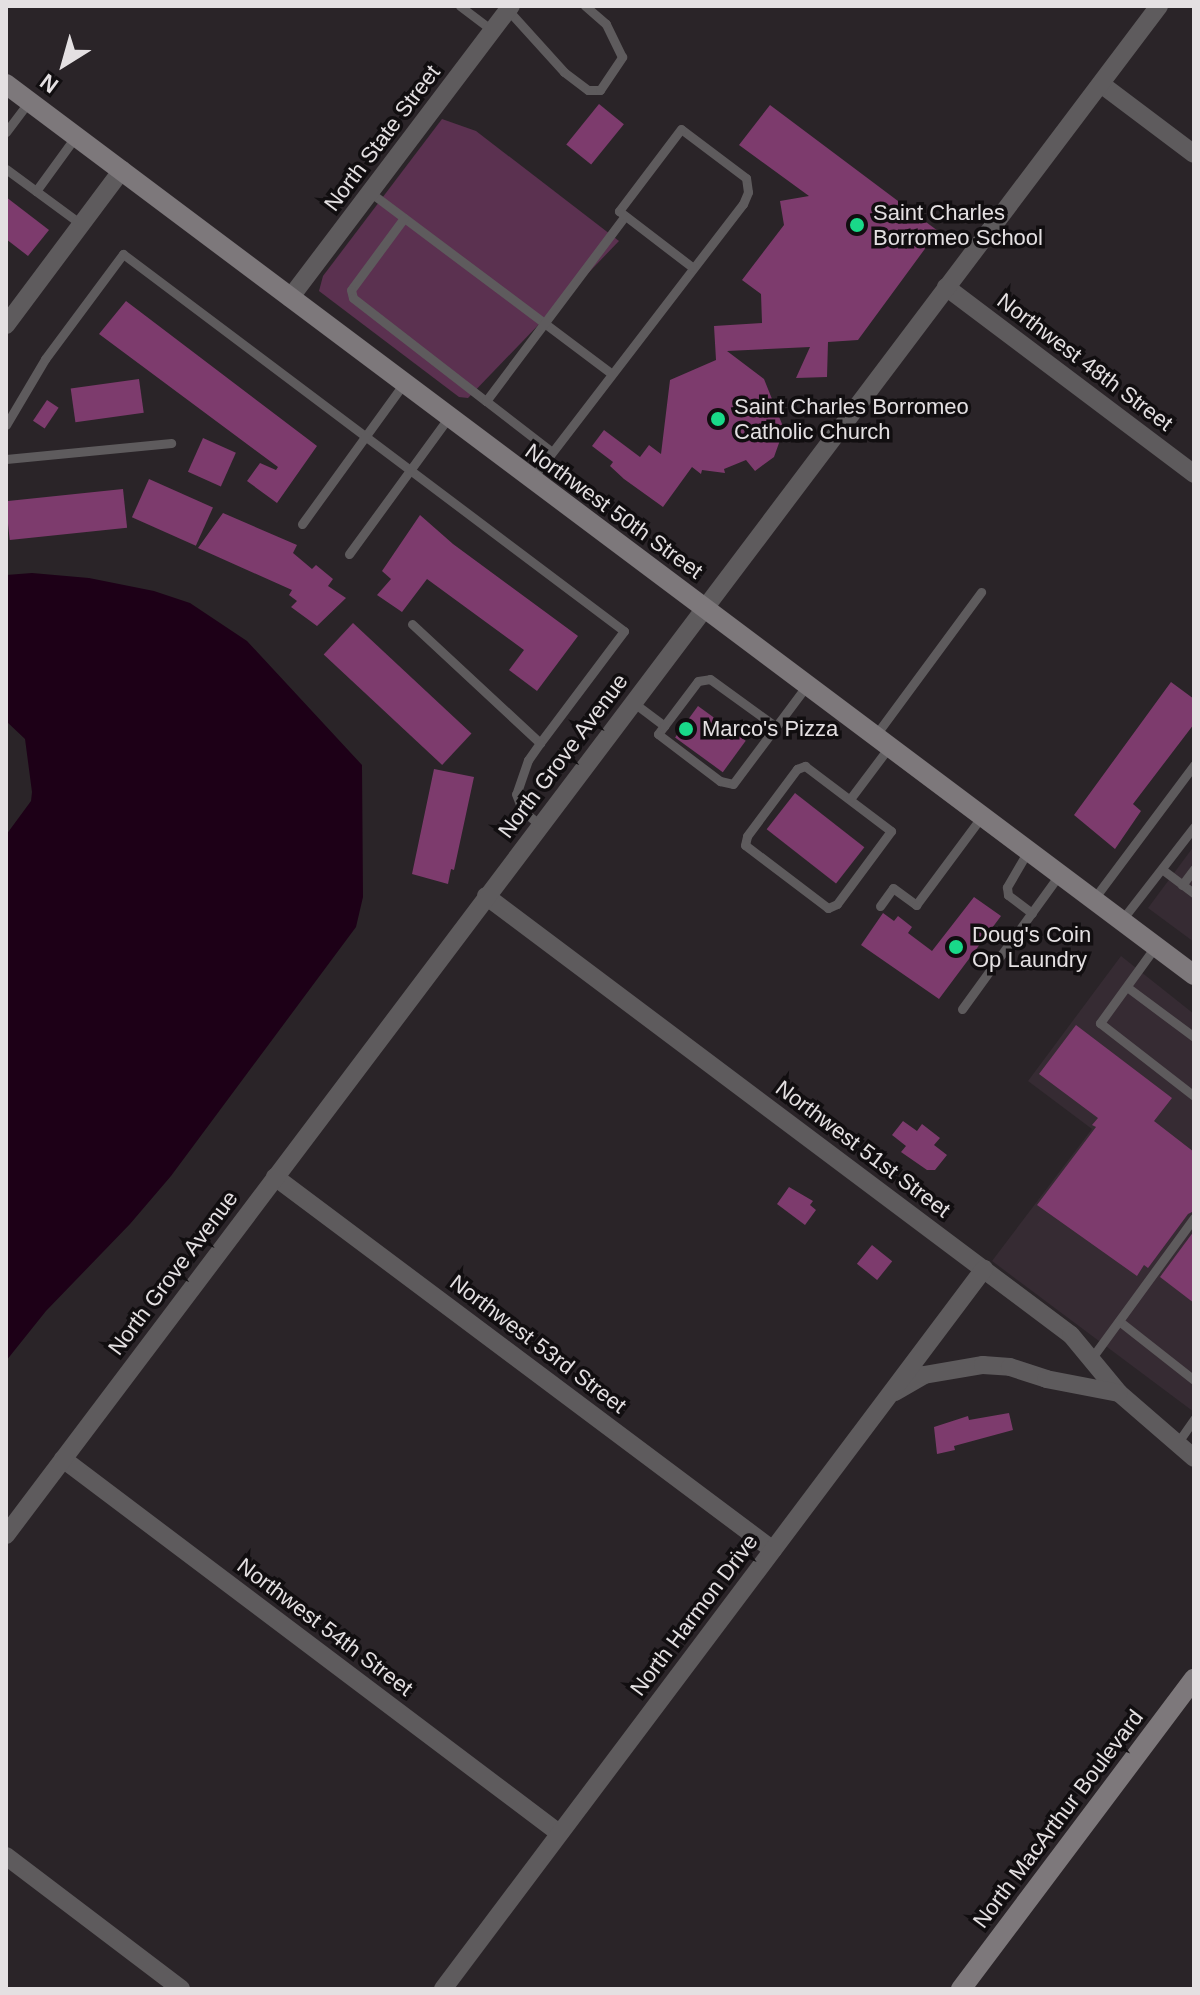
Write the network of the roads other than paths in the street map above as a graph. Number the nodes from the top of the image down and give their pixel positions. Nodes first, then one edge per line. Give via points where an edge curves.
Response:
1 (460, 6) edge
2 (585, 6) edge
3 (1159, 6) edge
4 (510, 8) edge
5 (493, 31) junction
6 (6, 84) edge
7 (1101, 84) junction
8 (29, 101) junction
9 (6, 132) edge
10 (76, 136) junction
11 (1194, 154) edge
12 (6, 169) edge
13 (122, 170) junction
14 (36, 191) junction
15 (371, 193) junction
16 (625, 216) junction
17 (404, 218) junction
18 (81, 224) junction
19 (692, 267) junction
20 (946, 287) junction
21 (290, 298) junction
22 (544, 323) junction
23 (6, 325) edge
24 (611, 373) junction
25 (404, 383) junction
26 (486, 401) junction
27 (449, 417) junction
28 (6, 425) edge
29 (366, 437) junction
30 (171, 443) dead end
31 (552, 452) junction
32 (6, 459) edge
33 (411, 471) junction
34 (1194, 474) edge
35 (531, 480) junction
36 (302, 524) dead end
37 (349, 554) dead end
38 (981, 592) dead end
39 (705, 608) junction
40 (412, 624) dead end
41 (807, 685) junction
42 (634, 703) junction
43 (664, 726) junction
44 (775, 726) junction
45 (882, 741) junction
46 (540, 743) junction
47 (1194, 765) edge
48 (850, 799) junction
49 (982, 816) junction
50 (541, 826) junction
51 (1194, 827) edge
52 (1028, 851) junction
53 (1194, 869) edge
54 (1163, 870) junction
55 (1059, 875) junction
56 (1182, 885) junction
57 (1194, 893) edge
58 (486, 896) junction
59 (1093, 900) junction
60 (880, 906) dead end
61 (1032, 913) junction
62 (1121, 921) junction
63 (1155, 947) junction
64 (1194, 975) edge
65 (1127, 987) junction
66 (962, 1009) dead end
67 (1194, 1037) edge
68 (1194, 1096) edge
69 (275, 1177) junction
70 (1194, 1218) edge
71 (984, 1269) junction
72 (1119, 1321) junction
73 (1091, 1359) junction
74 (1194, 1380) edge
75 (1119, 1393) junction
76 (889, 1395) junction
77 (1194, 1419) edge
78 (1176, 1445) junction
79 (1194, 1458) edge
80 (63, 1459) junction
81 (6, 1535) edge
82 (773, 1550) junction
83 (1194, 1679) edge
84 (559, 1833) junction
85 (6, 1856) edge
86 (181, 1989) edge
87 (443, 1989) edge
88 (961, 1989) edge

1 - 5 lane
2 - 4 lane via 606,24 622,57 600,90 588,90 564,72
3 - 7 street, North Grove Avenue
4 - 5 street, North State Street
5 - 15 street, North State Street
6 - 8 main road, Northwest 50th Street
7 - 11 street
7 - 20 street, North Grove Avenue
8 - 9 lane
8 - 10 main road, Northwest 50th Street
10 - 13 main road, Northwest 50th Street
10 - 14 lane
12 - 14 lane
13 - 18 street
13 - 21 main road, Northwest 50th Street
14 - 18 lane
15 - 17 lane
15 - 21 street, North State Street
16 - 19 lane
16 - 19 lane via 619,211 681,129 746,178 743,204
16 - 22 lane
17 - 22 lane
17 - 26 lane via 351,290 353,298
18 - 23 street
19 - 24 lane
20 - 34 street, Northwest 48th Street
20 - 39 street, North Grove Avenue
21 - 25 main road, Northwest 50th Street
22 - 24 lane
22 - 26 lane
24 - 31 lane
25 - 27 main road, Northwest 50th Street
25 - 29 lane
26 - 31 lane
27 - 33 lane
27 - 35 main road, Northwest 50th Street
28 - 29 lane via 45,359 123,254
29 - 33 lane
29 - 36 lane
30 - 32 lane
31 - 35 lane
33 - 37 lane
33 - 46 lane via 624,631
35 - 39 main road, Northwest 50th Street
38 - 45 lane
39 - 41 main road, Northwest 50th Street
39 - 42 street, North Grove Avenue
40 - 46 lane
41 - 44 lane
41 - 45 main road, Northwest 50th Street
42 - 43 lane
42 - 50 street, North Grove Avenue
43 - 44 lane via 698,681 710,679
43 - 44 lane via 658,734 720,781 733,784
45 - 48 lane
45 - 49 main road, Northwest 50th Street
46 - 50 lane via 516,794 522,810
47 - 59 lane
48 - 48 lane via 808,767 797,769 745,845 823,906 837,904 891,831
49 - 52 main road, Northwest 50th Street
49 - 60 lane via 916,905 893,888
50 - 58 street, North Grove Avenue
51 - 54 lane
52 - 55 main road, Northwest 50th Street
52 - 61 lane via 1007,887 1008,895
53 - 56 lane
54 - 56 lane
54 - 62 lane
55 - 59 main road, Northwest 50th Street
55 - 61 lane
56 - 57 lane
58 - 69 street, North Grove Avenue
58 - 71 street, Northwest 51st Street
59 - 62 main road, Northwest 50th Street
61 - 66 lane
62 - 63 main road, Northwest 50th Street
63 - 64 main road, Northwest 50th Street
63 - 65 lane
65 - 67 lane
65 - 68 lane via 1100,1023
69 - 80 street, North Grove Avenue
69 - 82 street, Northwest 53rd Street
70 - 72 lane
71 - 73 street, Northwest 51st Street via 1071,1335
71 - 76 street, North Harmon Drive
72 - 73 lane
72 - 74 lane
73 - 75 street, Northwest 51st Street
75 - 76 street via 983,1365 924,1375
75 - 78 street, Northwest 51st Street
76 - 82 street, North Harmon Drive
77 - 78 lane
78 - 79 street, Northwest 51st Street
80 - 81 street, North Grove Avenue
80 - 84 street, Northwest 54th Street
82 - 84 street, North Harmon Drive
83 - 88 main road, North MacArthur Boulevard
84 - 87 street, North Harmon Drive
85 - 86 street

